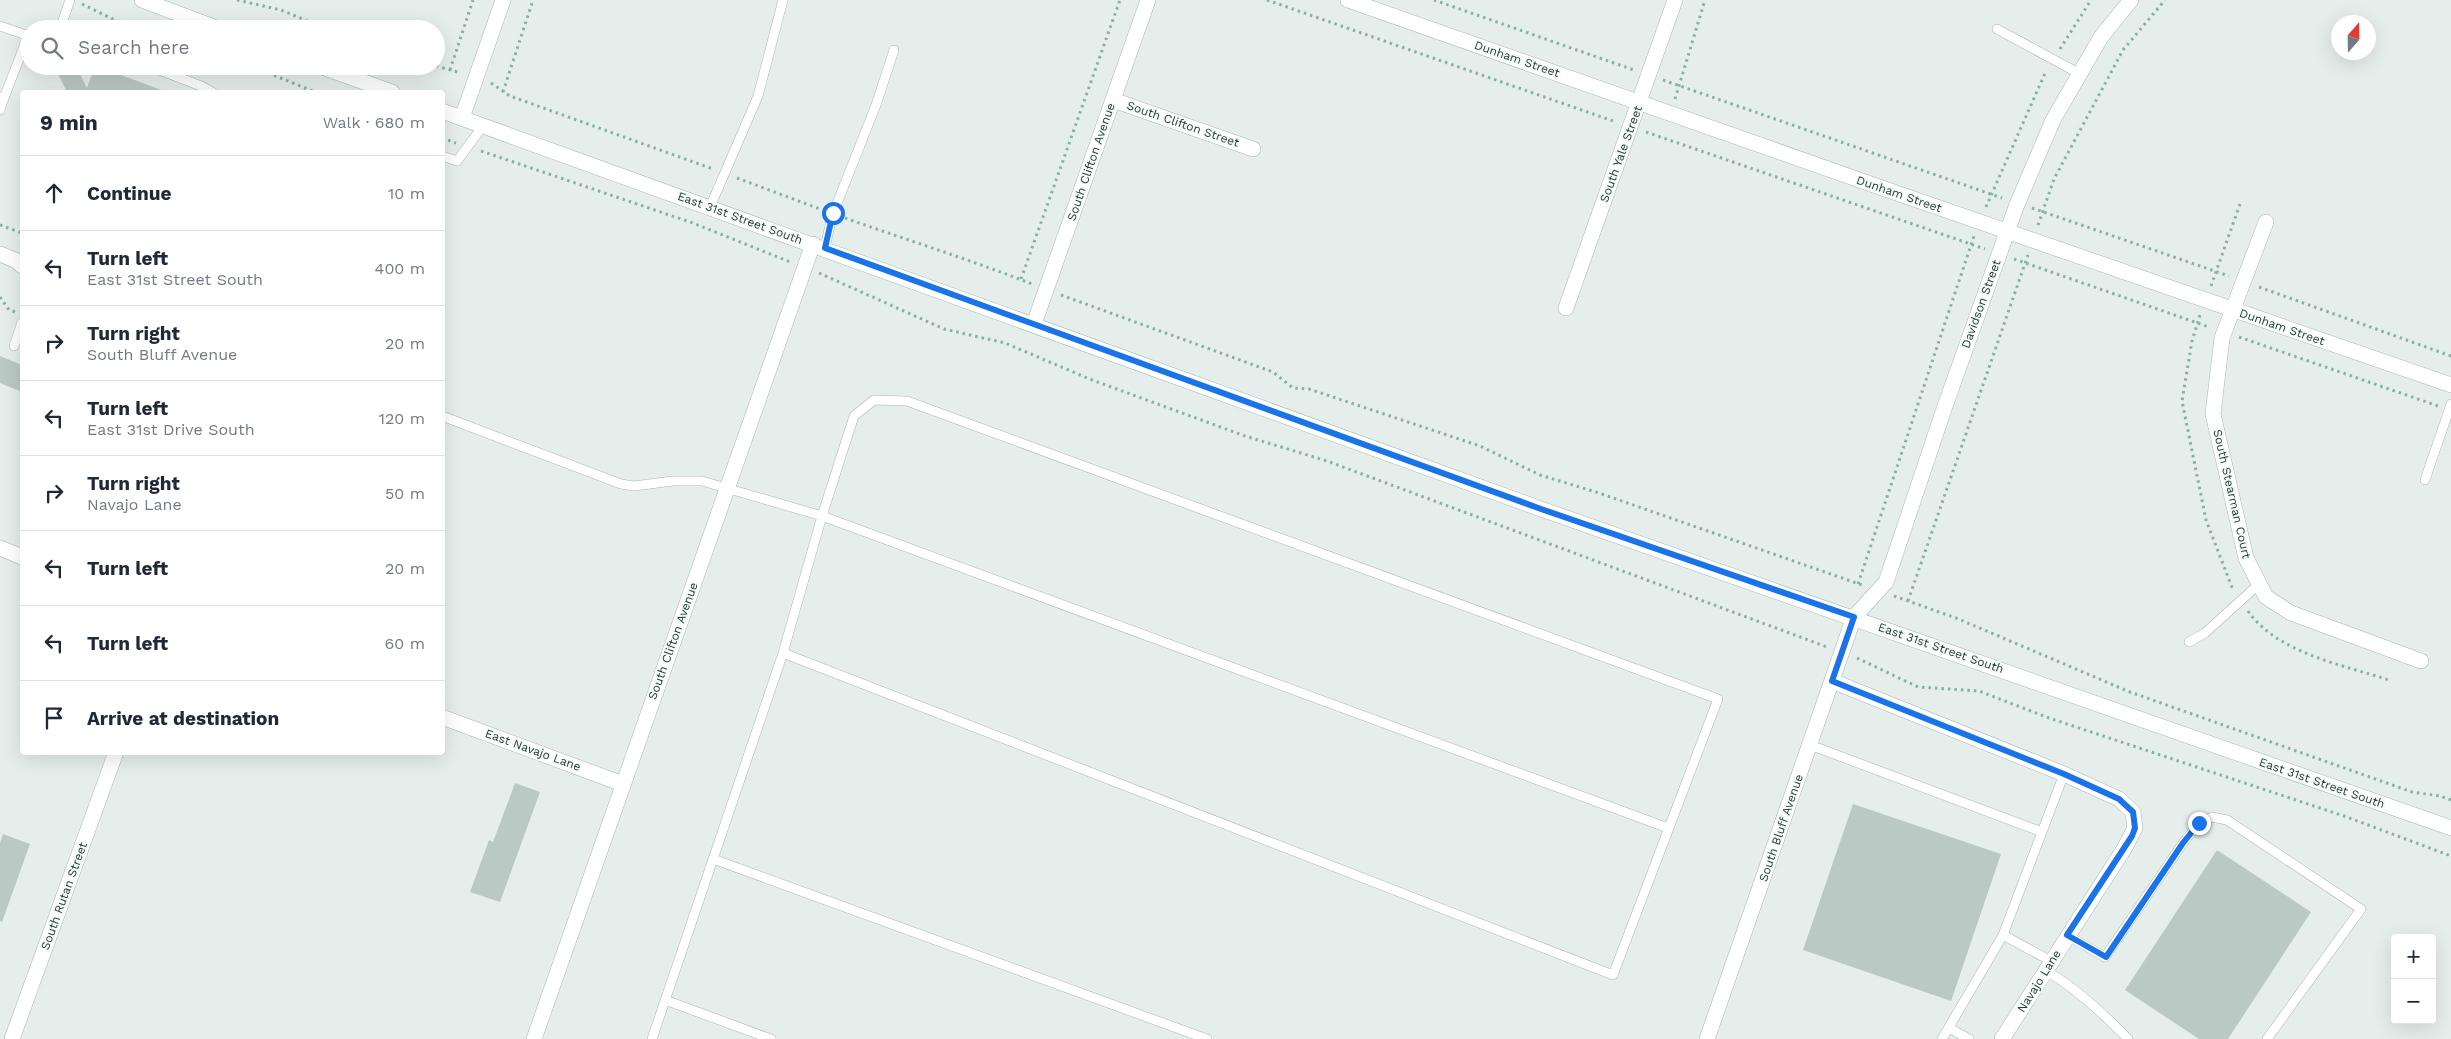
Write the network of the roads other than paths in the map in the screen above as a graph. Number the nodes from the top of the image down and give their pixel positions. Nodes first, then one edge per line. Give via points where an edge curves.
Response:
1 (70, 0) edge
2 (142, 0) edge
3 (503, 0) edge
4 (782, 0) edge
5 (1148, 0) edge
6 (1348, 0) edge
7 (1675, 0) edge
8 (2131, 0) edge
9 (63, 20) edge
10 (195, 20) edge
11 (0, 26) edge
12 (1997, 29) dead end
13 (20, 33) edge
14 (894, 50) dead end
15 (20, 55) edge
16 (2080, 74) junction
17 (172, 75) edge
18 (339, 75) edge
19 (370, 89) edge
20 (208, 90) edge
21 (2, 97) edge
22 (1113, 100) junction
23 (1640, 102) junction
24 (0, 110) edge
25 (445, 112) edge
26 (462, 118) junction
27 (483, 126) junction
28 (1254, 149) dead end
29 (445, 157) edge
30 (710, 207) junction
31 (2266, 222) dead end
32 (2007, 231) junction
33 (819, 246) junction
34 (0, 254) edge
35 (20, 264) edge
36 (1566, 308) dead end
37 (2233, 310) junction
38 (1034, 324) junction
39 (20, 328) edge
40 (14, 346) dead end
41 (2451, 385) edge
42 (2450, 407) edge
43 (445, 417) edge
44 (2425, 480) dead end
45 (727, 490) junction
46 (822, 516) junction
47 (0, 548) edge
48 (20, 556) edge
49 (2260, 584) junction
50 (1854, 617) junction
51 (2190, 642) dead end
52 (783, 653) junction
53 (2421, 661) dead end
54 (1832, 681) junction
55 (445, 718) edge
56 (1810, 745) junction
57 (115, 755) edge
58 (2064, 774) junction
59 (624, 784) junction
60 (1668, 828) junction
61 (2451, 828) edge
62 (2042, 832) junction
63 (713, 859) junction
64 (2003, 935) junction
65 (2067, 935) junction
66 (2048, 965) junction
67 (665, 1000) junction
68 (1949, 1028) junction
69 (12, 1039) edge
70 (534, 1039) edge
71 (652, 1039) edge
72 (771, 1039) edge
73 (1208, 1039) edge
74 (1707, 1039) edge
75 (1942, 1039) edge
76 (1969, 1039) edge
77 (2002, 1039) edge
78 (2128, 1039) edge
79 (2267, 1039) edge

1 - 9 lane
2 - 10 street
3 - 26 street
4 - 30 lane via 758,96
5 - 22 street, South Clifton Avenue
6 - 23 street, Dunham Street
7 - 23 street, South Yale Street
8 - 16 street, Davidson Street via 2101,37
11 - 13 lane
12 - 16 lane
14 - 33 lane via 876,105
15 - 21 lane
16 - 32 street, Davidson Street via 2053,120
17 - 20 lane
18 - 19 street
21 - 24 lane
22 - 28 street, South Clifton Street
22 - 38 street, South Clifton Avenue
23 - 32 street, Dunham Street
23 - 36 street, South Yale Street
25 - 26 street, East 31st Street South
26 - 27 street, East 31st Street South
27 - 29 lane via 457,161
27 - 30 street, East 31st Street South
30 - 33 street, East 31st Street South
31 - 37 street, South Stearman Court
32 - 37 street, Dunham Street
32 - 50 street, Davidson Street via 1886,582
33 - 38 street, East 31st Street South
33 - 45 street, South Clifton Avenue via 805,267
34 - 35 street
37 - 41 street, Dunham Street
37 - 49 street, South Stearman Court via 2225,332 2213,414 2246,558
38 - 50 street, East 31st Street South via 1541,509
39 - 40 lane
42 - 44 lane
43 - 45 lane via 621,484 646,486 691,480
45 - 46 lane
45 - 59 street, South Clifton Avenue
46 - 52 lane
46 - 60 lane
46 - 60 lane via 854,416 874,400 907,400 1718,699
47 - 48 street
49 - 51 lane via 2205,633
49 - 53 street, South Stearman Court via 2266,597 2290,614
50 - 54 street, South Bluff Avenue
50 - 61 street, East 31st Street South
52 - 60 lane via 1613,975
52 - 63 lane
54 - 56 street, South Bluff Avenue
54 - 58 street
55 - 59 street, East Navajo Lane
56 - 62 lane
56 - 74 street, South Bluff Avenue
57 - 69 street, South Rutan Street
58 - 62 lane
58 - 65 street, Navajo Lane via 2119,799 2133,812 2135,820 2132,836
59 - 70 street, South Clifton Avenue
62 - 64 lane
63 - 67 lane
63 - 73 lane
64 - 66 lane
64 - 68 lane
65 - 66 street, Navajo Lane
65 - 79 lane via 2106,957 2199,823 2212,817 2227,820 2361,909
66 - 77 street, Navajo Lane
66 - 78 lane
67 - 71 lane
67 - 72 lane
68 - 75 lane
68 - 76 lane

